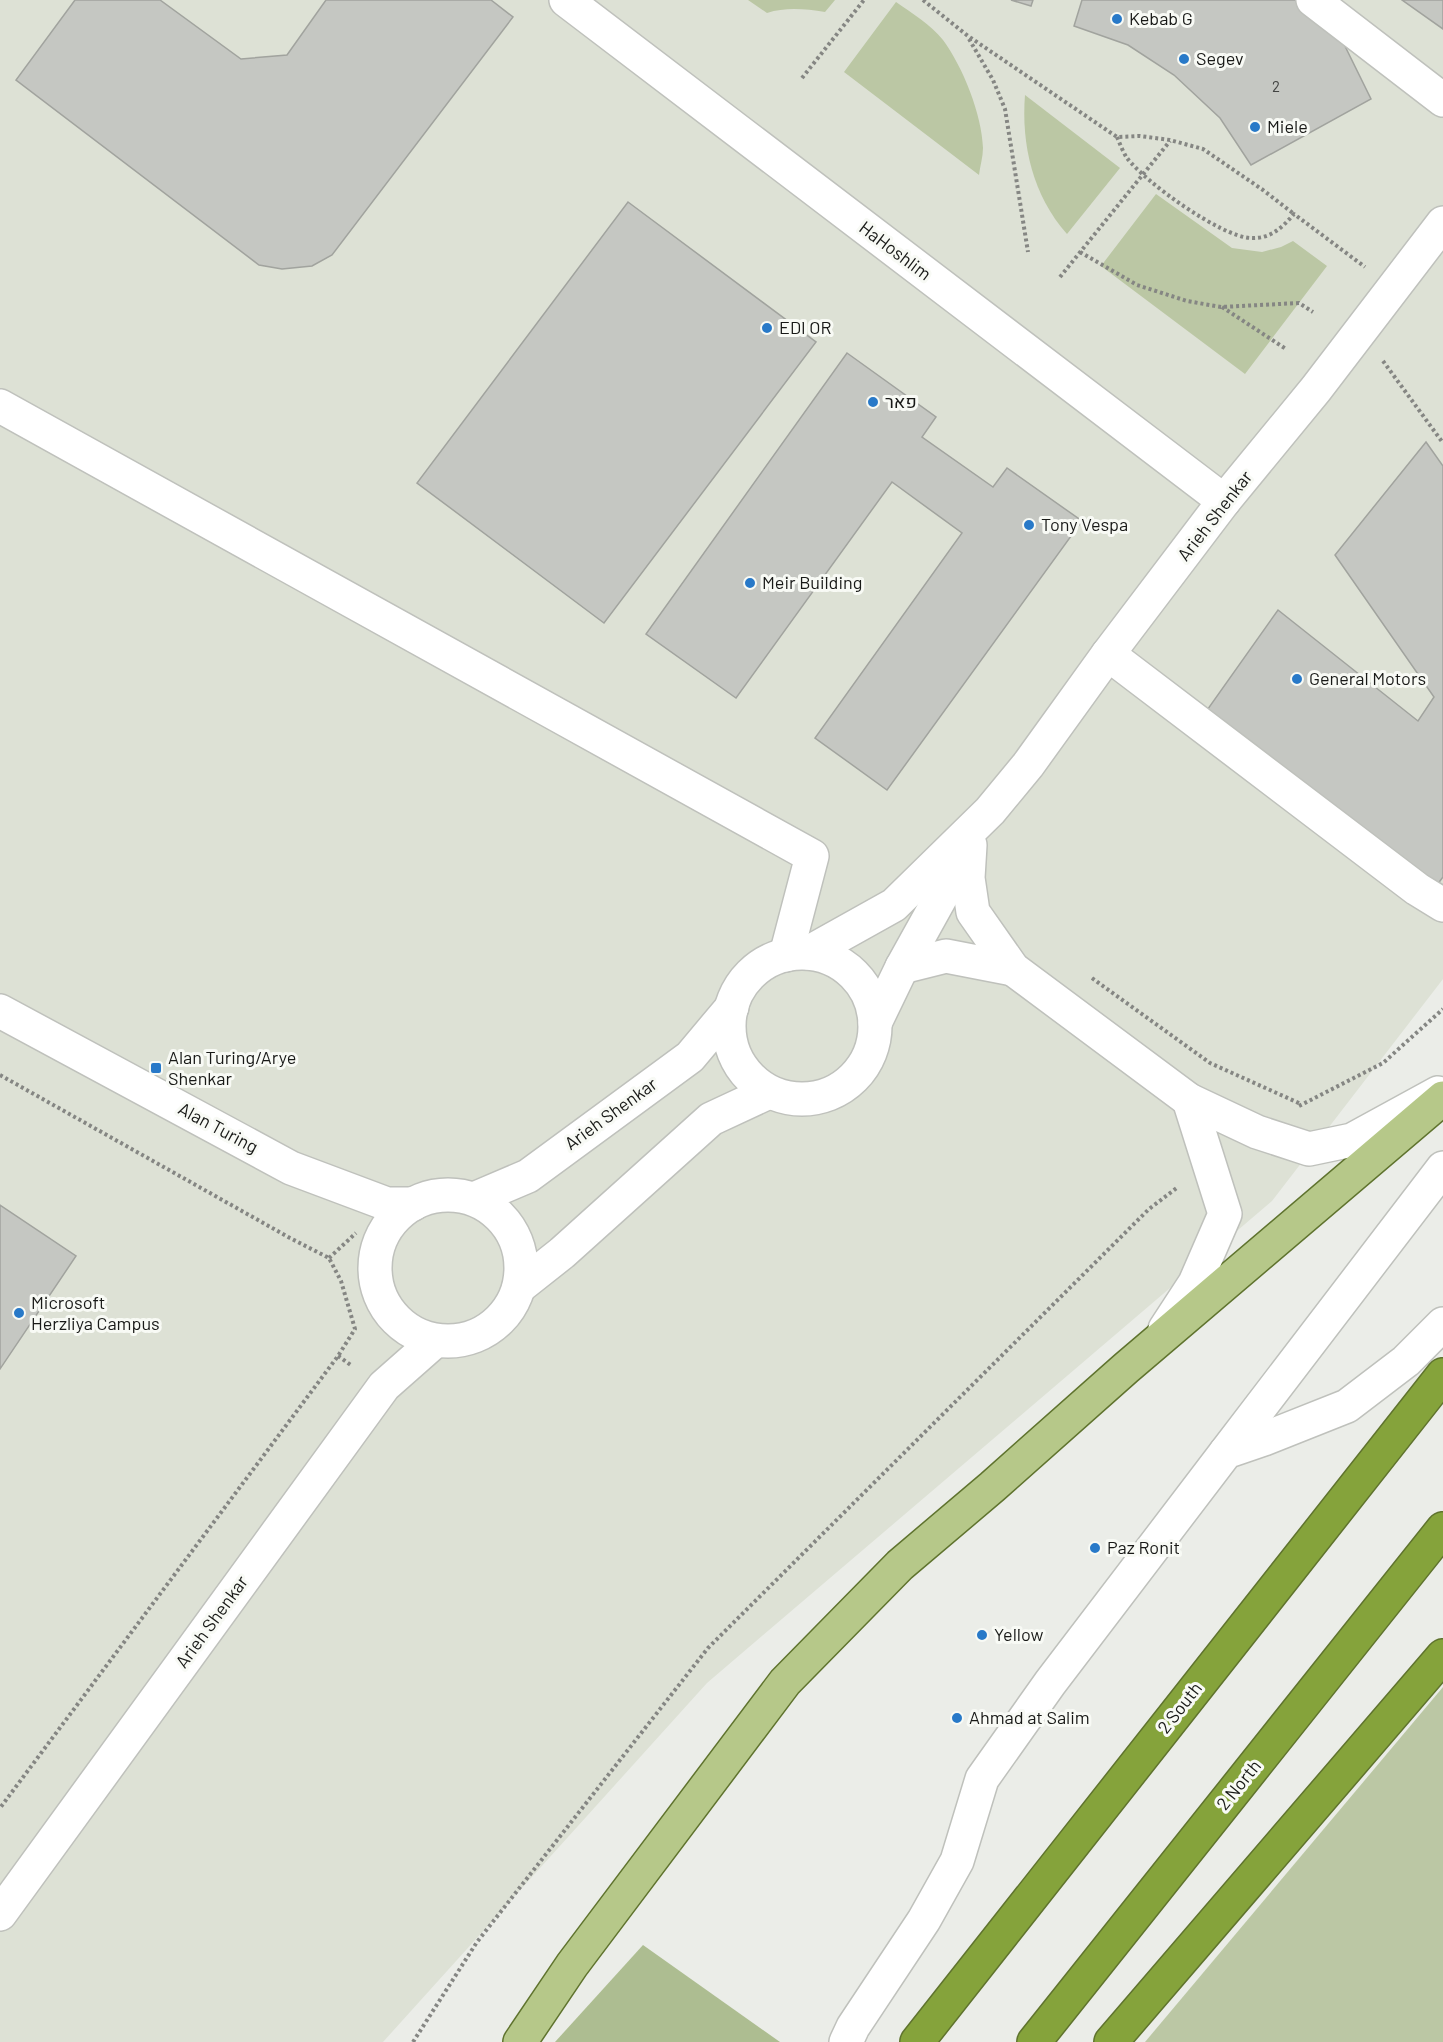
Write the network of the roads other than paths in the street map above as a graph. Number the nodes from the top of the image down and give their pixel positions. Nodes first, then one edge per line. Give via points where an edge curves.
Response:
1 (566, 0) edge
2 (1313, 0) edge
3 (1443, 100) edge
4 (1443, 224) edge
5 (0, 406) edge
6 (1224, 501) junction
7 (1108, 654) junction
8 (990, 810) junction
9 (970, 845) junction
10 (1430, 897) edge
11 (797, 954) junction
12 (902, 967) junction
13 (1013, 969) junction
14 (732, 1007) junction
15 (0, 1011) edge
16 (875, 1023) junction
17 (1443, 1090) edge
18 (769, 1092) junction
19 (1443, 1098) edge
20 (1189, 1100) junction
21 (1443, 1168) edge
22 (474, 1199) junction
23 (413, 1204) junction
24 (519, 1287) junction
25 (1443, 1324) edge
26 (435, 1341) junction
27 (1155, 1345) junction
28 (1443, 1375) edge
29 (1226, 1452) junction
30 (1443, 1529) edge
31 (1443, 1656) edge
32 (0, 1914) edge
33 (520, 2042) edge
34 (846, 2042) edge
35 (916, 2042) edge
36 (1034, 2042) edge
37 (1111, 2042) edge

1 - 6 street, HaHoshlim
2 - 3 street
4 - 6 street, Arieh Shenkar
5 - 11 street via 812,856
6 - 7 street, Arieh Shenkar
7 - 8 street, Arieh Shenkar via 1028,765
7 - 10 street
8 - 9 street, Arieh Shenkar
8 - 11 street, Arieh Shenkar via 894,905
9 - 12 street, Arieh Shenkar
9 - 13 street via 968,878 973,912
11 - 14 street via 767,961 752,973 739,988
11 - 16 street via 828,958 847,968 862,983 872,1002
12 - 13 street via 946,956
12 - 16 street, Arieh Shenkar
13 - 20 street
14 - 18 street via 729,1026 739,1063
14 - 22 street, Arieh Shenkar via 690,1057 528,1176
15 - 23 street, Alan Turing via 291,1168 387,1204
16 - 18 street via 874,1044 866,1065 851,1082 812,1099 790,1099
17 - 20 street via 1352,1140 1309,1149 1257,1132
18 - 24 street via 711,1119
19 - 27 main road
20 - 27 street via 1225,1214 1195,1283
21 - 29 street
22 - 23 street via 453,1195
22 - 24 street via 508,1225 521,1265
23 - 26 street via 384,1230 377,1248 377,1287 397,1321 415,1334
24 - 26 street via 511,1306 497,1323 458,1341
25 - 29 street via 1406,1361 1347,1406
26 - 32 street, Arieh Shenkar via 384,1386
27 - 33 main road via 900,1565 785,1682 572,1965
28 - 35 highway, 2 South
29 - 34 street via 982,1779 957,1862
30 - 36 highway, 2 North
31 - 37 highway

